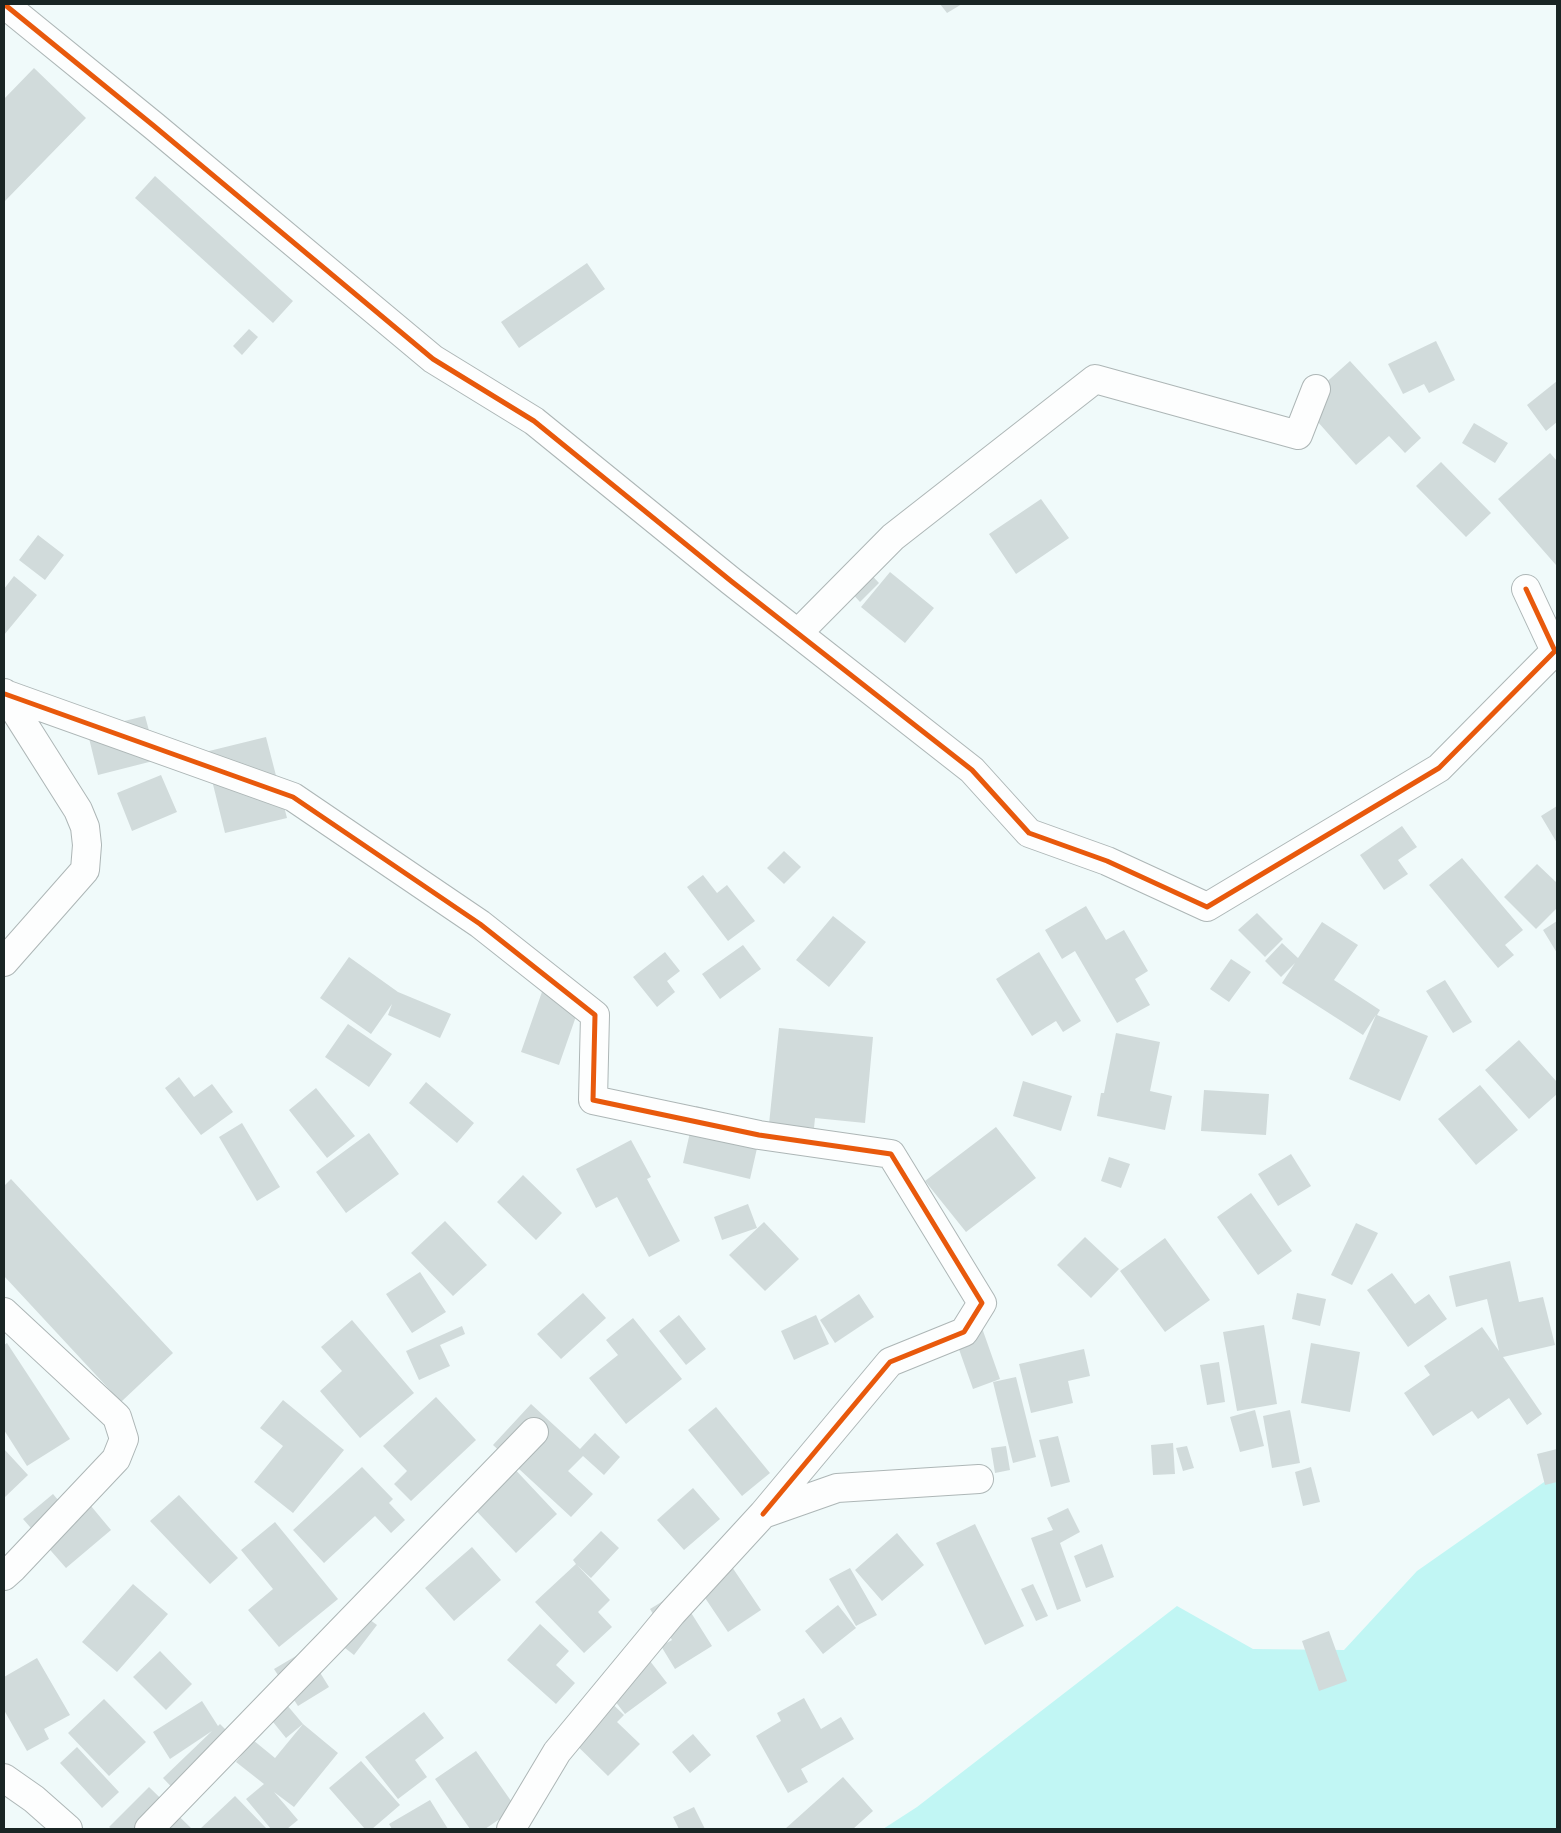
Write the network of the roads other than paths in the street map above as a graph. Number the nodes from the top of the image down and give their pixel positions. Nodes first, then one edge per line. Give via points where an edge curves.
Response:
1 (4, 4) edge
2 (1316, 389) dead end
3 (1526, 589) dead end
4 (798, 633) junction
5 (5, 694) edge
6 (4, 962) edge
7 (4, 1312) edge
8 (534, 1432) dead end
9 (979, 1479) dead end
10 (763, 1514) junction
11 (7, 1568) edge
12 (4, 1778) edge
13 (68, 1829) edge
14 (149, 1829) edge
15 (510, 1829) edge

1 - 4 street via 433,359 534,420
2 - 4 street via 1298,435 1095,379 893,537
3 - 4 street via 1555,651 1439,768 1207,907 1107,861 1029,833 972,770
5 - 6 street via 78,810 88,845 85,870
5 - 10 street via 292,796 472,919 595,1015 593,1100 759,1135 891,1154 982,1303 964,1332 890,1362
7 - 11 street via 117,1417 124,1439 116,1459
8 - 14 street
9 - 10 street via 837,1488
10 - 15 street via 672,1612 556,1752
12 - 13 street

